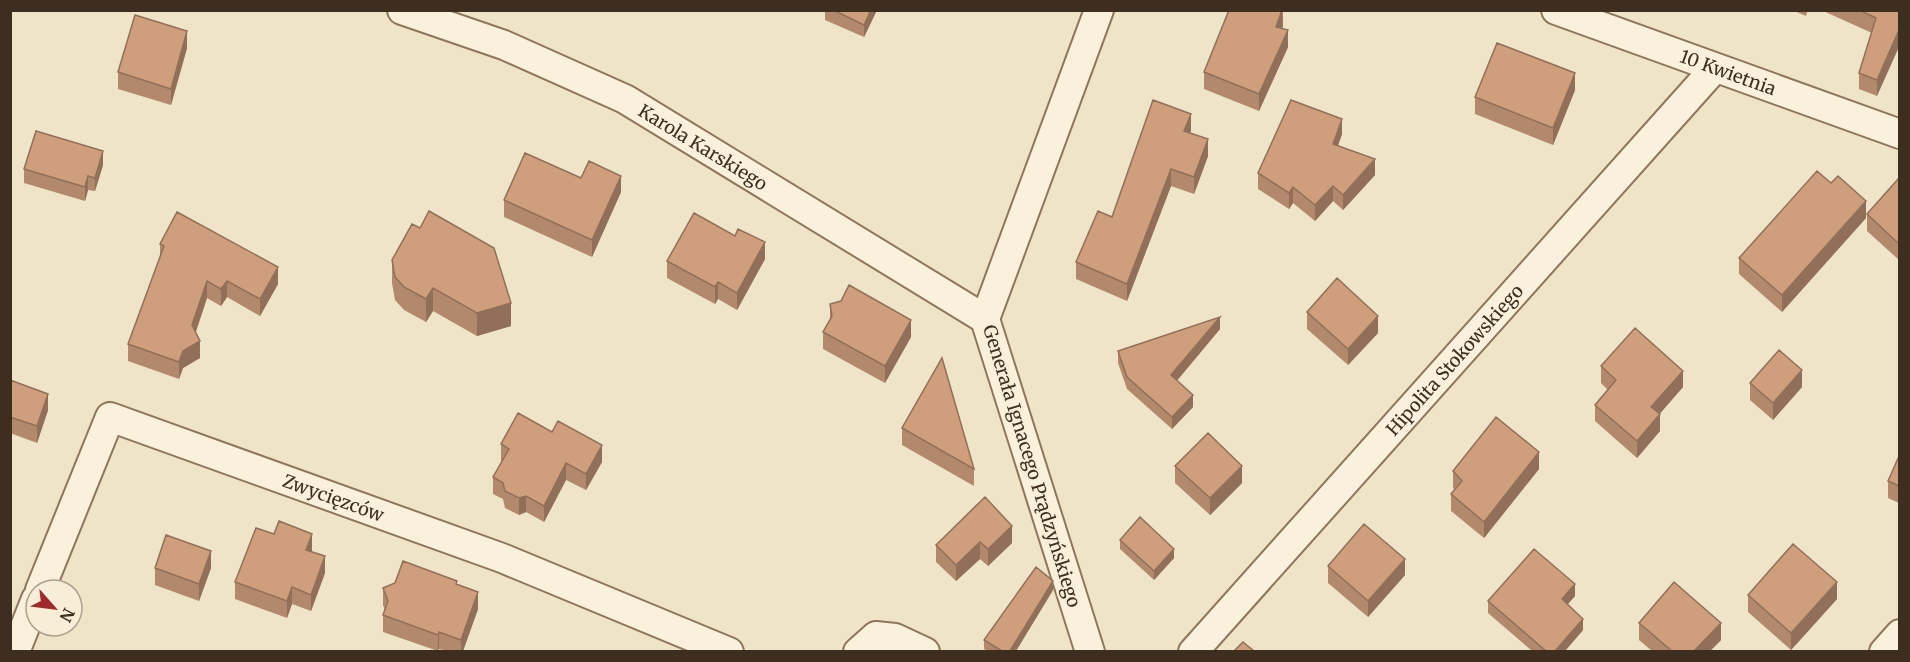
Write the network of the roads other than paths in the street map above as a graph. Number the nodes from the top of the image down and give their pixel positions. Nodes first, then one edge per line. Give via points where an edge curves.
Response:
1 (402, 10) edge
2 (1099, 10) edge
3 (1556, 10) edge
4 (1715, 68) junction
5 (1899, 134) edge
6 (985, 319) junction
7 (45, 578) edge
8 (24, 629) edge
9 (1899, 634) edge
10 (1080, 646) edge
11 (15, 651) edge
12 (729, 651) edge
13 (858, 651) edge
14 (925, 651) edge
15 (1193, 651) edge
16 (1884, 651) edge

1 - 6 street, Karola Karskiego via 504,45 625,99
2 - 6 street, Generała Ignacego Prądzyńskiego
3 - 4 street, 10 Kwietnia
4 - 5 street, 10 Kwietnia
4 - 15 street, Hipolita Stokowskiego
6 - 10 street, Generała Ignacego Prądzyńskiego
7 - 12 street, Zwycięzców via 110,417 502,558
8 - 11 street
9 - 16 street
13 - 14 street via 876,636 895,638

